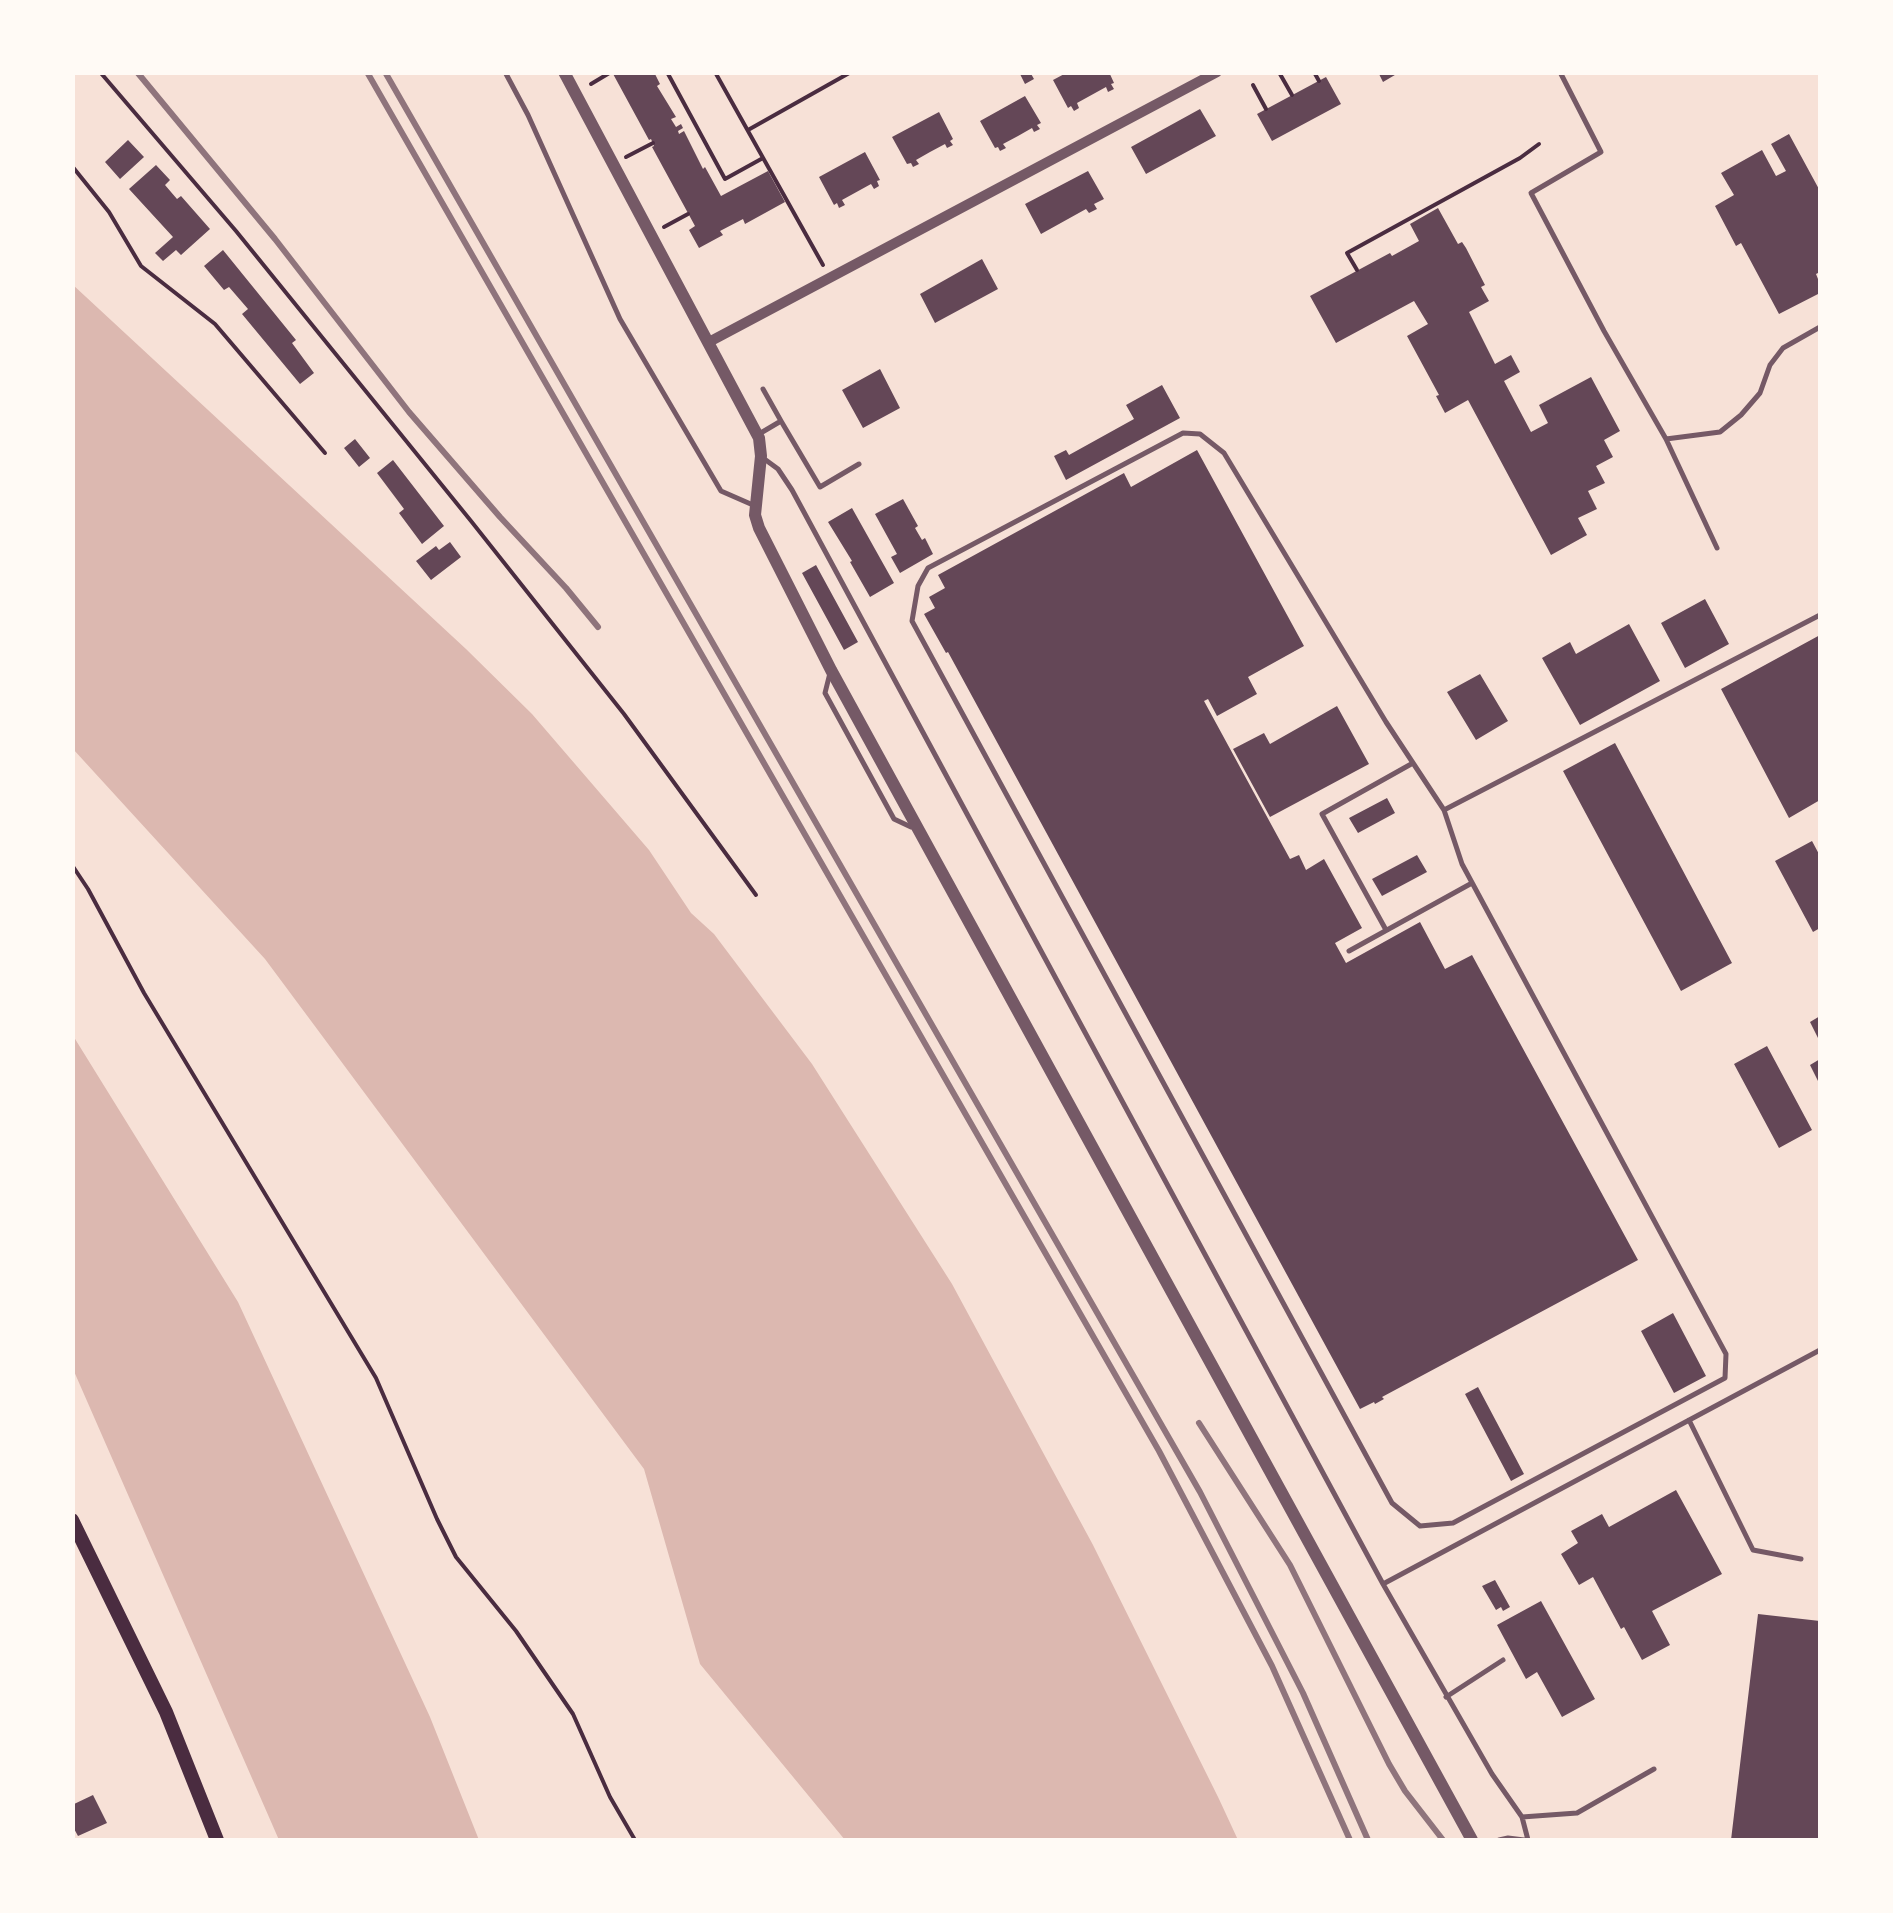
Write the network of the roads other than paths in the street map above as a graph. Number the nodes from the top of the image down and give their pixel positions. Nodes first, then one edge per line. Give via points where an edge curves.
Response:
1 (505, 72) edge
2 (564, 72) edge
3 (1217, 72) edge
4 (1560, 72) edge
5 (1820, 327) edge
6 (709, 342) junction
7 (763, 390) dead end
8 (781, 421) junction
9 (756, 435) junction
10 (1666, 440) junction
11 (761, 456) junction
12 (859, 464) dead end
13 (756, 506) junction
14 (1717, 548) dead end
15 (1820, 614) edge
16 (1413, 763) junction
17 (1444, 810) junction
18 (1472, 883) junction
19 (1386, 930) junction
20 (1349, 951) dead end
21 (1820, 1350) edge
22 (1689, 1420) junction
23 (72, 1520) edge
24 (1801, 1559) dead end
25 (1383, 1584) junction
26 (1503, 1660) dead end
27 (1446, 1696) junction
28 (1654, 1769) dead end
29 (1522, 1816) junction
30 (217, 1840) edge
31 (1472, 1840) edge
32 (1499, 1840) edge
33 (1526, 1840) edge

1 - 13 lane via 620,319 721,491
2 - 6 street
3 - 6 street
4 - 10 lane via 1601,152 1532,193
5 - 10 lane via 1783,348 1760,393 1720,432
6 - 9 street
7 - 8 lane
8 - 9 lane
8 - 12 lane via 820,487
9 - 11 street
10 - 14 lane
11 - 13 street
11 - 25 lane via 792,490
13 - 31 street via 759,528 831,670
15 - 17 lane
16 - 17 lane
16 - 18 lane via 1224,454 1200,434 1183,433 928,568 918,586 912,621 1392,1503 1420,1526 1453,1523 1724,1378 1726,1354
16 - 19 lane via 1322,814
17 - 18 lane
18 - 19 lane
19 - 20 lane
21 - 22 lane
22 - 24 lane via 1754,1550
22 - 25 lane
23 - 30 main road via 166,1712
25 - 27 lane
26 - 27 lane
27 - 29 lane
28 - 29 lane via 1577,1813
29 - 33 lane
32 - 33 lane

